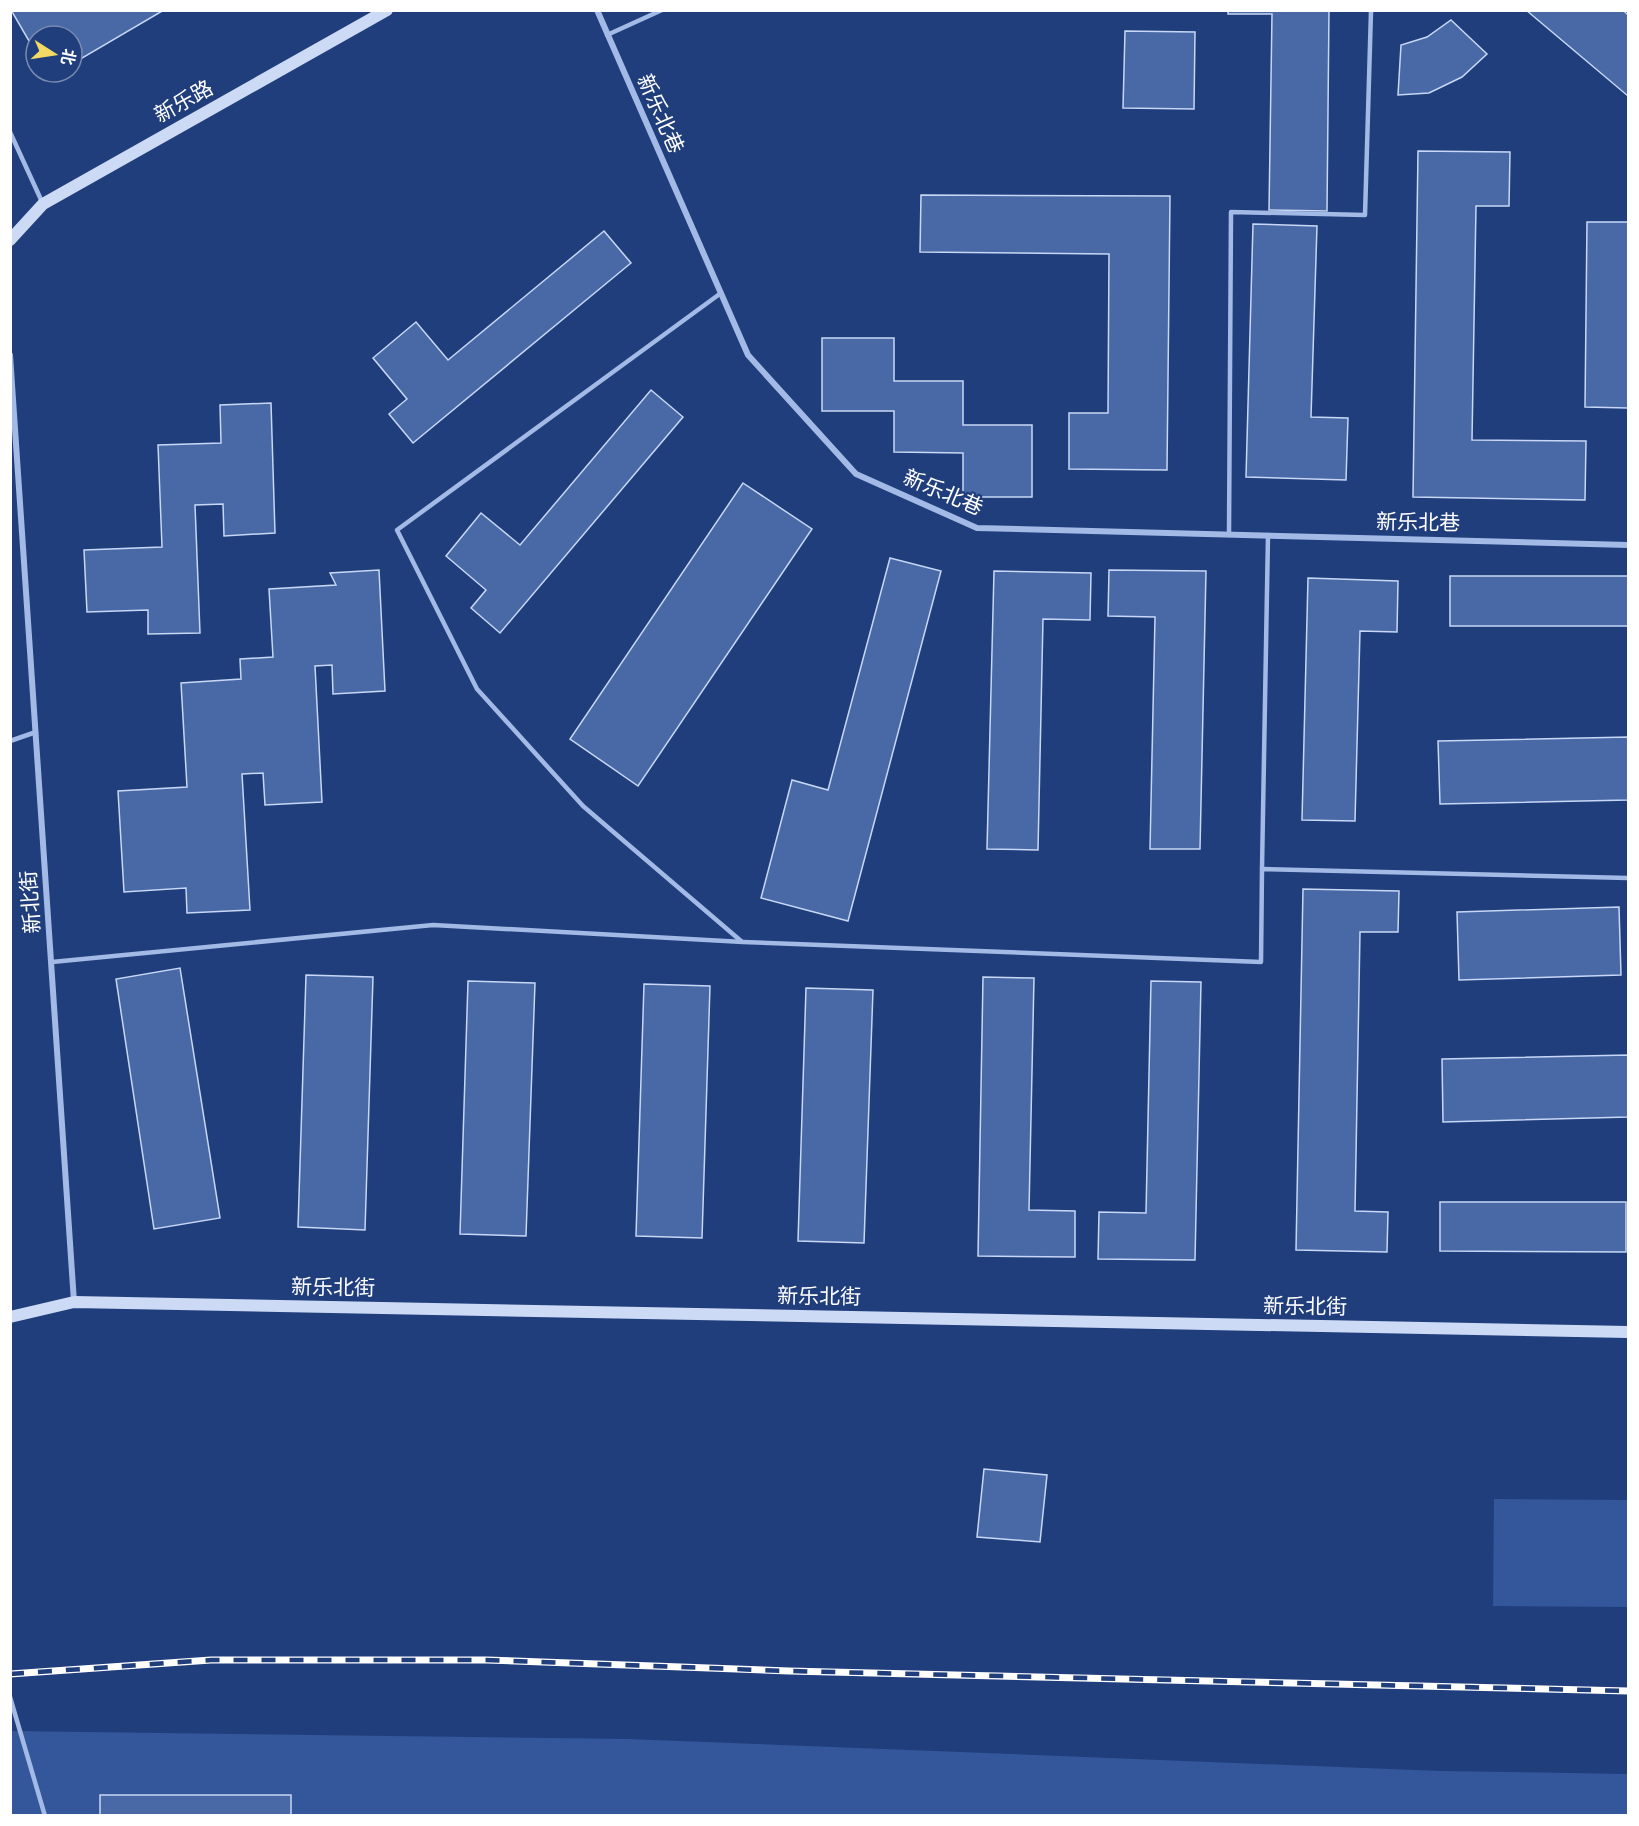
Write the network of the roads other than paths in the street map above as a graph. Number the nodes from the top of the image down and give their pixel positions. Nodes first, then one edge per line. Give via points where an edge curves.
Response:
1 (387, 10) edge
2 (597, 10) edge
3 (662, 10) edge
4 (1373, 10) edge
5 (608, 35) junction
6 (10, 132) edge
7 (43, 204) junction
8 (10, 240) edge
9 (721, 293) junction
10 (10, 355) edge
11 (1229, 535) junction
12 (1268, 535) junction
13 (1629, 544) edge
14 (36, 732) junction
15 (10, 741) edge
16 (1262, 869) junction
17 (1629, 879) edge
18 (742, 942) junction
19 (52, 962) junction
20 (74, 1302) junction
21 (10, 1317) edge
22 (1629, 1332) edge
23 (10, 1697) edge
24 (45, 1815) edge

1 - 7 street, 新乐路
2 - 5 street, 新乐北巷
3 - 5 lane
4 - 11 lane via 1365,215 1232,212
5 - 9 street, 新乐北巷
6 - 7 lane
7 - 8 street, 新乐路
9 - 11 street, 新乐北巷 via 748,355 856,474 977,528
9 - 18 lane via 397,530 477,689 583,806
10 - 14 street, 新北街
11 - 12 street, 新乐北巷
12 - 13 street, 新乐北巷
12 - 16 lane
14 - 15 lane
14 - 19 street, 新北街
16 - 17 lane
16 - 18 lane via 1261,962
18 - 19 lane via 433,925
19 - 20 street, 新北街
20 - 21 street, 新乐北街
20 - 22 street, 新乐北街
23 - 24 lane

